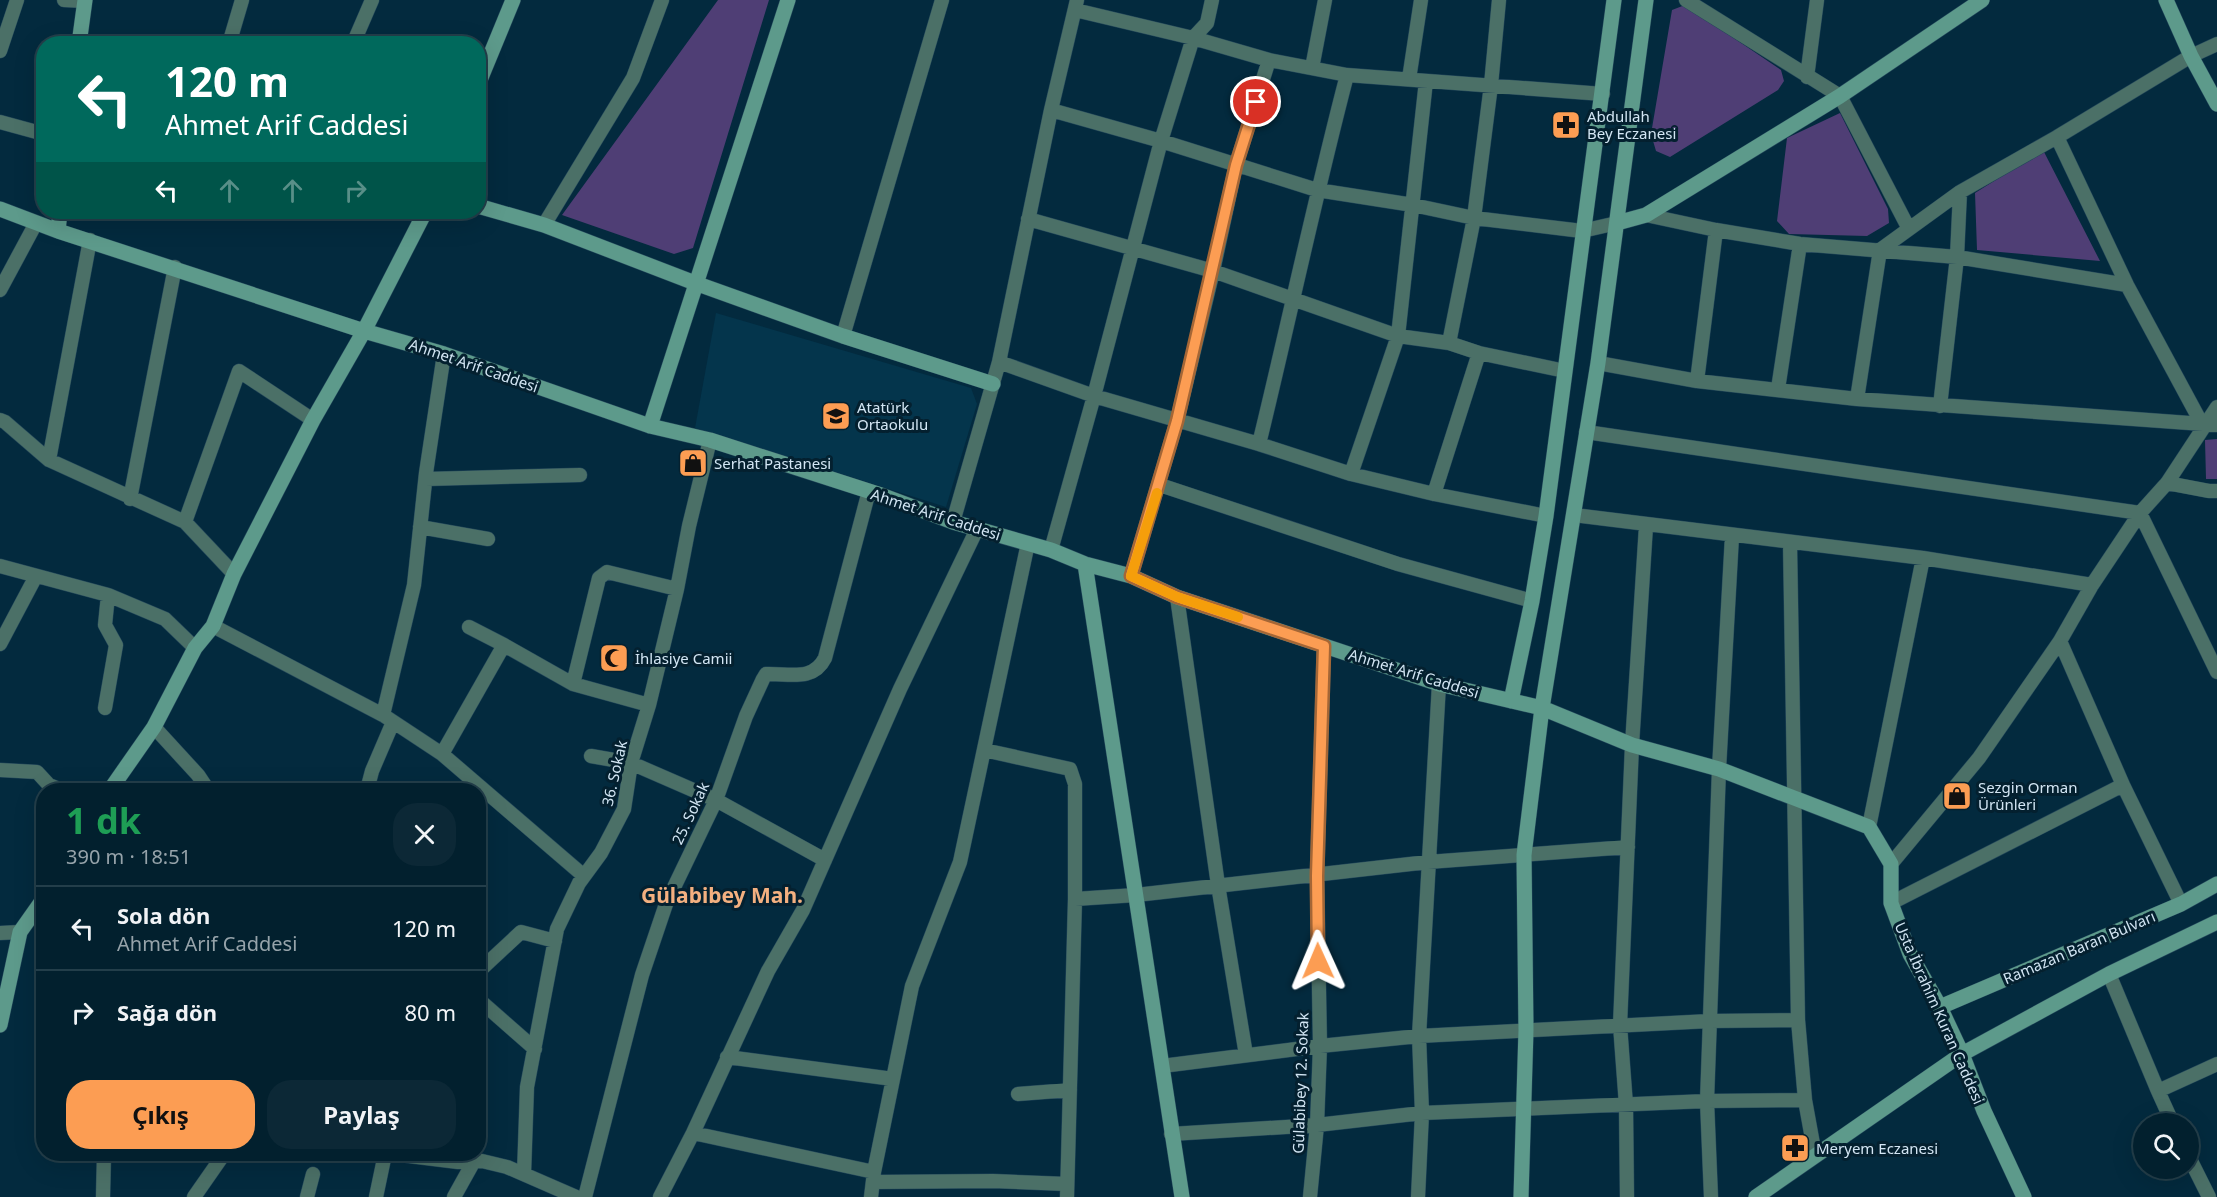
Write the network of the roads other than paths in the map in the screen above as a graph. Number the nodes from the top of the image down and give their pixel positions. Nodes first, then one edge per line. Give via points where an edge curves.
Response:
1 (17, 0) edge
2 (64, 0) edge
3 (242, 0) edge
4 (372, 0) edge
5 (513, 0) edge
6 (663, 0) edge
7 (788, 0) edge
8 (942, 0) edge
9 (1212, 0) edge
10 (1325, 0) edge
11 (1421, 0) edge
12 (1498, 0) edge
13 (1614, 0) edge
14 (1646, 0) edge
15 (1686, 0) edge
16 (1817, 0) edge
17 (1982, 0) edge
18 (2166, 0) edge
19 (85, 1) edge
20 (1076, 5) edge
21 (80, 36) edge
22 (231, 36) edge
23 (356, 36) edge
24 (1193, 38) junction
25 (2217, 44) edge
26 (0, 51) edge
27 (2191, 56) junction
28 (1269, 60) junction
29 (486, 66) edge
30 (1312, 68) junction
31 (1347, 75) junction
32 (1808, 77) junction
33 (1409, 80) junction
34 (1426, 81) junction
35 (1491, 85) junction
36 (1603, 94) junction
37 (1840, 96) junction
38 (2217, 104) edge
39 (1051, 110) junction
40 (0, 122) edge
41 (36, 132) edge
42 (2057, 137) junction
43 (1161, 141) junction
44 (1236, 165) junction
45 (1317, 189) junction
46 (1960, 192) junction
47 (1413, 205) junction
48 (486, 208) edge
49 (0, 209) edge
50 (1646, 215) junction
51 (1474, 218) junction
52 (59, 219) edge
53 (421, 219) edge
54 (1028, 219) junction
55 (36, 223) junction
56 (1617, 223) junction
57 (544, 225) junction
58 (1909, 229) junction
59 (1716, 230) junction
60 (58, 231) junction
61 (1582, 231) junction
62 (90, 240) junction
63 (1800, 244) junction
64 (1131, 248) junction
65 (1880, 250) junction
66 (1957, 257) junction
67 (175, 267) junction
68 (1213, 271) junction
69 (695, 283) junction
70 (2127, 285) junction
71 (0, 290) edge
72 (1294, 300) junction
73 (364, 331) junction
74 (843, 336) junction
75 (1398, 336) junction
76 (1449, 343) junction
77 (1479, 353) junction
78 (444, 354) junction
79 (999, 362) junction
80 (1598, 363) junction
81 (1565, 371) junction
82 (1697, 381) junction
83 (993, 384) junction
84 (1778, 389) junction
85 (1094, 396) junction
86 (1857, 399) junction
87 (1940, 406) junction
88 (2217, 407) edge
89 (0, 420) edge
90 (313, 420) junction
91 (1177, 421) junction
92 (2210, 425) edge
93 (650, 426) junction
94 (1586, 432) junction
95 (710, 440) junction
96 (1259, 444) junction
97 (49, 460) junction
98 (1351, 474) junction
99 (580, 475) dead end
100 (426, 479) junction
101 (2168, 483) junction
102 (1160, 485) junction
103 (869, 491) junction
104 (2217, 491) edge
105 (1434, 494) junction
106 (130, 499) junction
107 (2140, 513) junction
108 (1574, 515) junction
109 (1546, 516) junction
110 (185, 522) junction
111 (953, 522) junction
112 (1646, 526) junction
113 (420, 527) junction
114 (977, 529) junction
115 (1732, 536) junction
116 (488, 539) dead end
117 (1028, 543) junction
118 (1790, 543) junction
119 (1051, 550) junction
120 (1923, 558) junction
121 (1085, 564) junction
122 (0, 566) edge
123 (234, 574) junction
124 (36, 576) junction
125 (1131, 576) junction
126 (2092, 585) junction
127 (677, 589) junction
128 (108, 595) junction
129 (1177, 597) junction
130 (1532, 601) junction
131 (213, 626) junction
132 (469, 627) dead end
133 (2060, 641) junction
134 (0, 644) edge
135 (504, 645) junction
136 (1324, 646) junction
137 (195, 648) junction
138 (2217, 672) edge
139 (573, 684) junction
140 (1439, 684) junction
141 (1511, 701) junction
142 (649, 705) junction
143 (105, 708) dead end
144 (1542, 708) junction
145 (388, 718) junction
146 (154, 727) junction
147 (1632, 745) junction
148 (984, 750) junction
149 (442, 753) junction
150 (591, 756) dead end
151 (631, 763) junction
152 (1719, 769) junction
153 (0, 770) edge
154 (47, 783) edge
155 (115, 783) edge
156 (203, 783) edge
157 (369, 783) edge
158 (477, 783) edge
159 (2123, 784) junction
160 (486, 791) edge
161 (1794, 798) junction
162 (716, 800) junction
163 (1869, 826) junction
164 (1628, 847) junction
165 (1524, 855) junction
166 (825, 860) junction
167 (1428, 862) junction
168 (1891, 864) junction
169 (584, 876) junction
170 (1317, 876) junction
171 (1218, 885) junction
172 (2217, 885) edge
173 (1136, 895) junction
174 (1075, 899) junction
175 (1891, 903) junction
176 (2181, 904) junction
177 (36, 911) edge
178 (2217, 922) edge
179 (20, 932) junction
180 (0, 933) edge
181 (555, 941) junction
182 (486, 965) edge
183 (2109, 974) junction
184 (486, 1006) edge
185 (1940, 1007) junction
186 (1798, 1020) junction
187 (1710, 1021) junction
188 (0, 1025) edge
189 (1620, 1025) junction
190 (1526, 1030) junction
191 (1419, 1036) junction
192 (1320, 1046) junction
193 (535, 1049) junction
194 (1962, 1054) junction
195 (1246, 1055) junction
196 (727, 1057) junction
197 (2217, 1064) edge
198 (1162, 1066) junction
199 (893, 1079) junction
200 (1070, 1090) junction
201 (2158, 1091) junction
202 (1018, 1094) dead end
203 (1805, 1100) junction
204 (1707, 1101) junction
205 (1626, 1105) junction
206 (1522, 1108) junction
207 (1422, 1113) junction
208 (2168, 1113) edge
209 (1317, 1125) junction
210 (693, 1133) junction
211 (1171, 1134) junction
212 (1815, 1155) junction
213 (104, 1161) edge
214 (219, 1161) edge
215 (384, 1161) edge
216 (450, 1161) edge
217 (474, 1161) junction
218 (313, 1174) dead end
219 (524, 1174) junction
220 (874, 1177) junction
221 (2199, 1177) edge
222 (1067, 1191) edge
223 (103, 1197) edge
224 (194, 1197) edge
225 (307, 1197) edge
226 (376, 1197) edge
227 (454, 1197) edge
228 (576, 1197) edge
229 (585, 1197) edge
230 (660, 1197) edge
231 (871, 1197) edge
232 (1182, 1197) edge
233 (1310, 1197) edge
234 (1418, 1197) edge
235 (1521, 1197) edge
236 (1627, 1197) edge
237 (1711, 1197) edge
238 (1756, 1197) edge
239 (2024, 1197) edge
240 (2209, 1197) edge

1 - 26 street
2 - 19 street
3 - 22 street
4 - 23 street
5 - 29 street
6 - 57 street via 633,78
7 - 69 street
8 - 74 street
9 - 24 street via 1207,23
10 - 30 street
11 - 33 street
12 - 35 street
13 - 36 street
14 - 56 street
15 - 32 street
16 - 32 street
17 - 37 street
18 - 27 street
19 - 21 street
20 - 24 street
20 - 39 street
24 - 28 street
24 - 43 street
25 - 27 street
27 - 38 street
27 - 42 street
28 - 30 street
28 - 44 street
30 - 31 street
31 - 33 street
31 - 45 street
32 - 37 street
33 - 34 street
34 - 35 street
34 - 47 street
35 - 36 street
35 - 51 street
36 - 61 street
37 - 50 street
37 - 58 street
39 - 43 street
39 - 54 street
40 - 41 street
42 - 46 street
42 - 70 street
43 - 44 street
43 - 64 street
44 - 45 street
44 - 68 street
45 - 47 street
45 - 72 street
46 - 58 street
46 - 66 street
47 - 51 street
47 - 75 street
48 - 57 street
49 - 55 street, Ahmet Arif Caddesi
50 - 56 street
50 - 59 street
51 - 61 street
51 - 76 street
52 - 60 street
53 - 73 street
54 - 64 street
54 - 79 street
55 - 60 street, Ahmet Arif Caddesi
55 - 71 street
56 - 61 street
56 - 80 street
57 - 69 street
58 - 65 street
59 - 63 street
59 - 82 street
60 - 62 street, Ahmet Arif Caddesi
61 - 81 street
62 - 67 street, Ahmet Arif Caddesi
62 - 97 street
63 - 65 street
63 - 84 street
64 - 68 street
64 - 85 street
65 - 66 street
65 - 86 street
66 - 70 street
66 - 87 street
67 - 73 street, Ahmet Arif Caddesi
67 - 106 street
68 - 72 street
68 - 91 street
69 - 74 street
69 - 93 street
70 - 92 street
72 - 75 street
72 - 96 street
73 - 78 street, Ahmet Arif Caddesi
73 - 90 street
74 - 83 street
75 - 76 street
75 - 98 street
76 - 77 street
77 - 81 street
77 - 105 street
78 - 93 street, Ahmet Arif Caddesi
78 - 100 street
79 - 83 street
79 - 85 street
80 - 82 street
80 - 94 street
81 - 109 street
82 - 84 street
83 - 111 street
84 - 86 street
85 - 91 street
85 - 119 street
86 - 87 street
87 - 92 street
88 - 92 street
89 - 97 street
90 - 110 street via 239,371
90 - 123 street
91 - 96 street
91 - 102 street
92 - 101 street
93 - 95 street, Ahmet Arif Caddesi
94 - 107 street
94 - 108 street
95 - 103 street, Ahmet Arif Caddesi
95 - 127 street, 36. Sokak
96 - 98 street
97 - 106 street
98 - 105 street
99 - 100 street
100 - 113 street
101 - 104 street
101 - 107 street
102 - 125 street
102 - 130 street via 1398,564
103 - 111 street, Ahmet Arif Caddesi
103 - 162 street, 25. Sokak via 825,658 820,668 800,675 766,674 746,716
105 - 109 street
106 - 110 street
107 - 126 street
107 - 138 street
108 - 112 street
108 - 144 street
109 - 130 street
110 - 123 street
111 - 114 street, Ahmet Arif Caddesi
112 - 115 street
112 - 147 street
113 - 116 street
113 - 145 street via 414,585
114 - 117 street, Ahmet Arif Caddesi
114 - 166 street via 900,689
115 - 118 street
115 - 152 street
117 - 119 street, Ahmet Arif Caddesi
117 - 148 street
118 - 120 street
118 - 161 street
119 - 121 street, Ahmet Arif Caddesi
120 - 126 street
120 - 163 street
121 - 125 street, Ahmet Arif Caddesi
121 - 173 street
122 - 124 street
123 - 131 street
124 - 128 street
124 - 134 street
125 - 129 street, Ahmet Arif Caddesi
126 - 133 street
127 - 139 street via 607,572 599,578
127 - 142 street, 36. Sokak
128 - 137 street via 165,619
128 - 143 street via 105,626 116,645
129 - 136 street, Ahmet Arif Caddesi
129 - 171 street
130 - 141 street
131 - 137 street
131 - 145 street
132 - 135 street
133 - 159 street
133 - 168 street via 1979,758
135 - 139 street
135 - 149 street
136 - 140 street, Ahmet Arif Caddesi
136 - 170 street, Gülabibey 12. Sokak
137 - 146 street
139 - 142 street
140 - 141 street, Ahmet Arif Caddesi
140 - 167 street
141 - 144 street, Ahmet Arif Caddesi
142 - 151 street, 36. Sokak
144 - 147 street, Ahmet Arif Caddesi
144 - 165 street
145 - 149 street
145 - 157 street
146 - 155 street
146 - 156 street
147 - 152 street, Ahmet Arif Caddesi
147 - 164 street
148 - 174 street via 1070,769 1075,784
148 - 199 street via 960,862 912,986
149 - 158 street
150 - 151 street
151 - 162 street
151 - 169 street, 36. Sokak via 624,809
152 - 161 street, Ahmet Arif Caddesi
152 - 187 street
153 - 154 street via 37,772
159 - 175 street
159 - 176 street
160 - 169 street
161 - 163 street, Ahmet Arif Caddesi
161 - 186 street
162 - 166 street
162 - 229 street, 25. Sokak via 666,904 642,975
163 - 168 street
164 - 165 street
164 - 189 street
165 - 167 street
165 - 190 street
166 - 196 street
167 - 170 street
167 - 191 street
168 - 175 street, Usta İbrahim Kuran Caddesi
169 - 181 street, 36. Sokak via 557,929
170 - 171 street
170 - 192 street, Gülabibey 12. Sokak
171 - 173 street
171 - 195 street
172 - 176 street, Ramazan Baran Bulvarı
173 - 174 street
173 - 198 street
174 - 200 street
175 - 185 street, Usta İbrahim Kuran Caddesi via 1911,954
176 - 185 street, Ramazan Baran Bulvarı
177 - 179 street
178 - 183 street
179 - 180 street
179 - 188 street
181 - 182 street via 521,932
181 - 193 street, 36. Sokak
183 - 194 street
183 - 201 street
184 - 193 street
185 - 194 street, Usta İbrahim Kuran Caddesi
186 - 187 street
186 - 203 street
187 - 189 street
187 - 204 street
189 - 190 street
189 - 205 street
190 - 191 street
190 - 206 street
191 - 192 street
191 - 207 street
192 - 195 street
192 - 209 street, Gülabibey 12. Sokak
193 - 219 street, 36. Sokak via 527,1086
194 - 212 street
194 - 239 street, Usta İbrahim Kuran Caddesi
195 - 198 street
196 - 199 street
196 - 210 street
197 - 201 street
198 - 211 street
199 - 220 street
200 - 202 street
200 - 222 street
201 - 208 street
203 - 204 street
203 - 212 street
204 - 205 street
204 - 237 street
205 - 206 street
205 - 236 street
206 - 207 street
206 - 235 street
207 - 209 street
207 - 234 street
209 - 211 street
209 - 233 street, Gülabibey 12. Sokak
210 - 220 street
210 - 230 street
211 - 232 street
212 - 238 street
213 - 223 street
214 - 224 street
215 - 226 street
216 - 217 street
217 - 219 street
217 - 227 street
218 - 225 street
219 - 228 street
220 - 222 street via 993,1181
220 - 231 street
221 - 240 street

